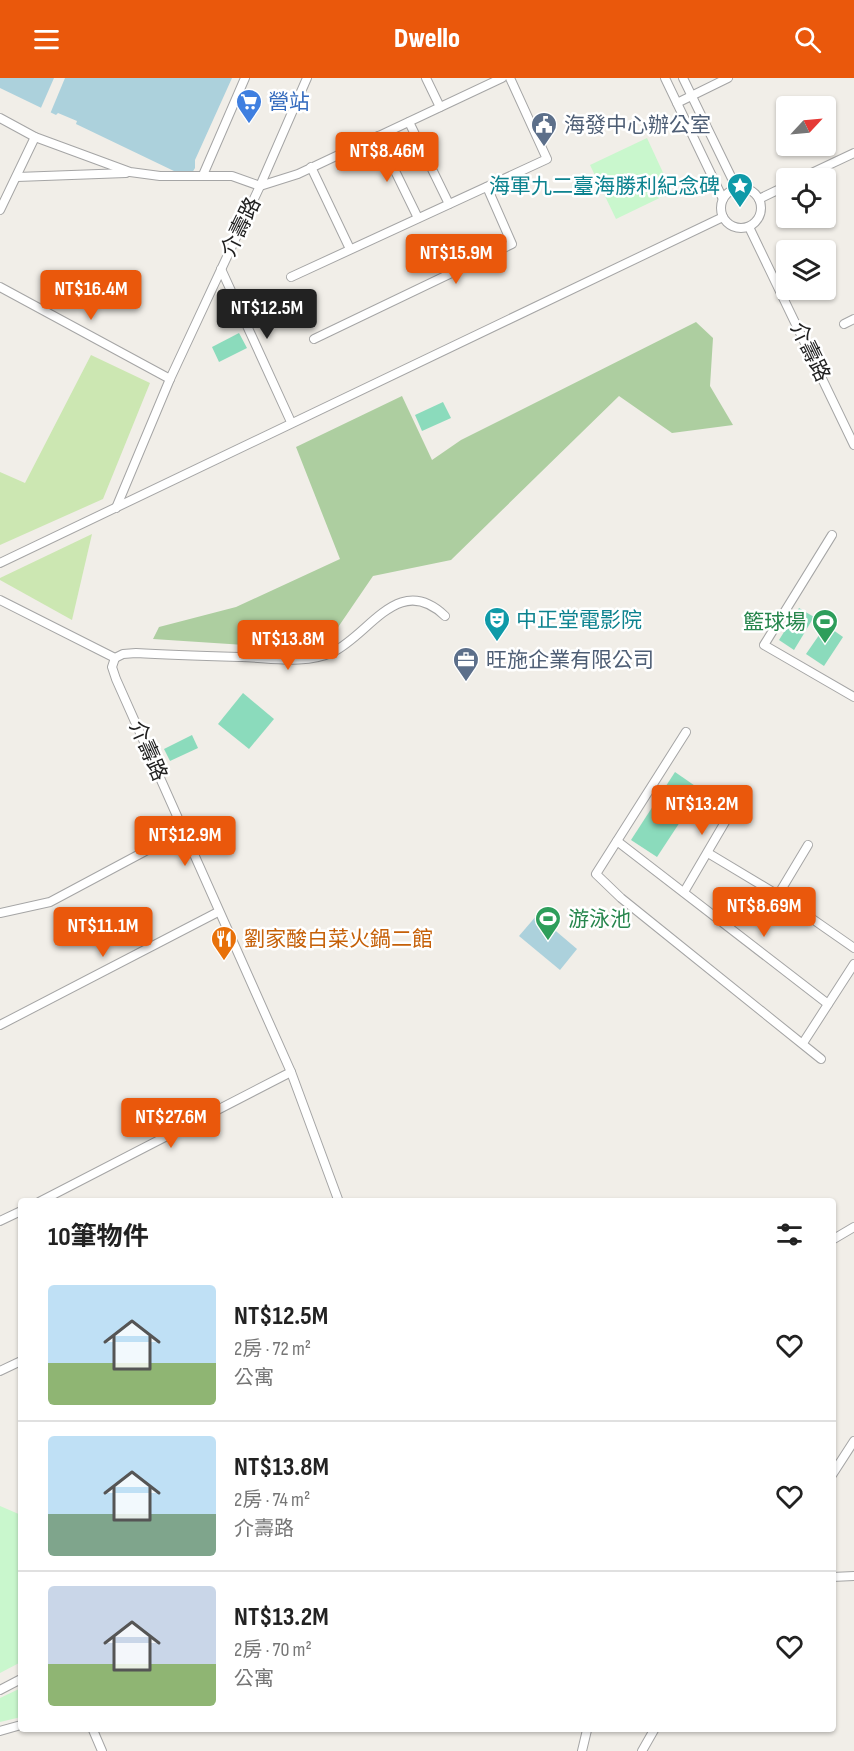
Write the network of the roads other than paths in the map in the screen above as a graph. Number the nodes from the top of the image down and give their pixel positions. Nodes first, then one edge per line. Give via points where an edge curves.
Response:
1 (245, 78) edge
2 (308, 78) edge
3 (426, 78) edge
4 (480, 78) edge
5 (502, 78) edge
6 (510, 78) edge
7 (665, 78) edge
8 (682, 78) edge
9 (728, 78) edge
10 (484, 86) junction
11 (691, 96) junction
12 (677, 103) junction
13 (441, 107) junction
14 (0, 118) edge
15 (409, 122) junction
16 (378, 136) junction
17 (35, 137) junction
18 (854, 153) edge
19 (311, 167) junction
20 (822, 168) edge
21 (130, 172) junction
22 (203, 176) junction
23 (17, 177) junction
24 (260, 186) junction
25 (487, 186) junction
26 (737, 189) junction
27 (776, 191) edge
28 (723, 199) junction
29 (759, 199) junction
30 (449, 204) junction
31 (0, 210) edge
32 (723, 217) junction
33 (418, 218) junction
34 (749, 227) junction
35 (350, 249) junction
36 (221, 269) junction
37 (291, 277) dead end
38 (0, 287) edge
39 (854, 319) edge
40 (844, 324) dead end
41 (314, 339) dead end
42 (170, 379) junction
43 (291, 422) junction
44 (854, 445) edge
45 (116, 507) junction
46 (832, 535) dead end
47 (0, 563) edge
48 (0, 600) edge
49 (446, 616) dead end
50 (115, 658) junction
51 (854, 697) edge
52 (686, 732) dead end
53 (742, 793) dead end
54 (183, 831) junction
55 (617, 841) junction
56 (808, 845) dead end
57 (708, 853) junction
58 (684, 892) junction
59 (778, 896) junction
60 (218, 912) junction
61 (0, 913) edge
62 (854, 948) edge
63 (854, 964) edge
64 (828, 1004) junction
65 (0, 1026) edge
66 (802, 1043) junction
67 (821, 1059) dead end
68 (291, 1072) junction
69 (47, 1198) edge
70 (338, 1198) edge
71 (18, 1212) edge
72 (0, 1221) edge
73 (854, 1227) edge
74 (836, 1238) edge
75 (18, 1362) edge
76 (0, 1371) edge
77 (854, 1441) edge
78 (836, 1469) edge
79 (854, 1576) edge
80 (836, 1577) edge
81 (18, 1681) edge
82 (0, 1690) edge
83 (18, 1726) edge
84 (0, 1731) edge
85 (94, 1732) edge
86 (587, 1732) edge
87 (653, 1732) edge
88 (102, 1751) edge
89 (582, 1751) edge
90 (642, 1751) edge

1 - 22 street
2 - 24 street, 介壽路
3 - 13 street
4 - 10 street
5 - 10 street
6 - 25 street via 547,159
7 - 12 street
8 - 11 street
9 - 11 street
10 - 13 street
11 - 12 street
11 - 26 street
12 - 28 street
13 - 15 street
14 - 17 street
15 - 16 street
15 - 30 street
16 - 19 street
16 - 33 street
17 - 21 street
17 - 23 street
18 - 20 street
19 - 24 street
19 - 35 street
21 - 22 street
21 - 23 street
22 - 24 street via 232,176
23 - 31 street
24 - 36 street, 介壽路
25 - 30 street
25 - 41 street via 512,244
26 - 28 street
26 - 29 street via 750,190
27 - 29 street
28 - 32 street
29 - 34 street via 760,212
30 - 33 street
32 - 34 street via 731,226
32 - 43 street
33 - 35 street
34 - 44 street, 介壽路
35 - 37 street
36 - 42 street, 介壽路
36 - 43 street
38 - 42 street
39 - 40 street
42 - 45 street, 介壽路
43 - 45 street
45 - 47 street
46 - 51 street via 764,645
48 - 50 street
49 - 50 street via 427,603 395,605 334,651 303,659 136,653
50 - 54 street, 介壽路 via 112,667 116,679
52 - 55 street
53 - 57 street
54 - 60 street, 介壽路
54 - 61 street via 50,902
55 - 58 street
55 - 66 street via 596,874
56 - 59 street
57 - 58 street
57 - 59 street
58 - 64 street
59 - 62 street
60 - 65 street
60 - 68 street, 介壽路
63 - 64 street
64 - 66 street
66 - 67 street
68 - 69 street
68 - 70 street, 介壽路
71 - 72 street
73 - 74 street
75 - 76 street
77 - 78 street
79 - 80 street
81 - 82 street
83 - 84 street
85 - 88 street
86 - 89 street
87 - 90 street

